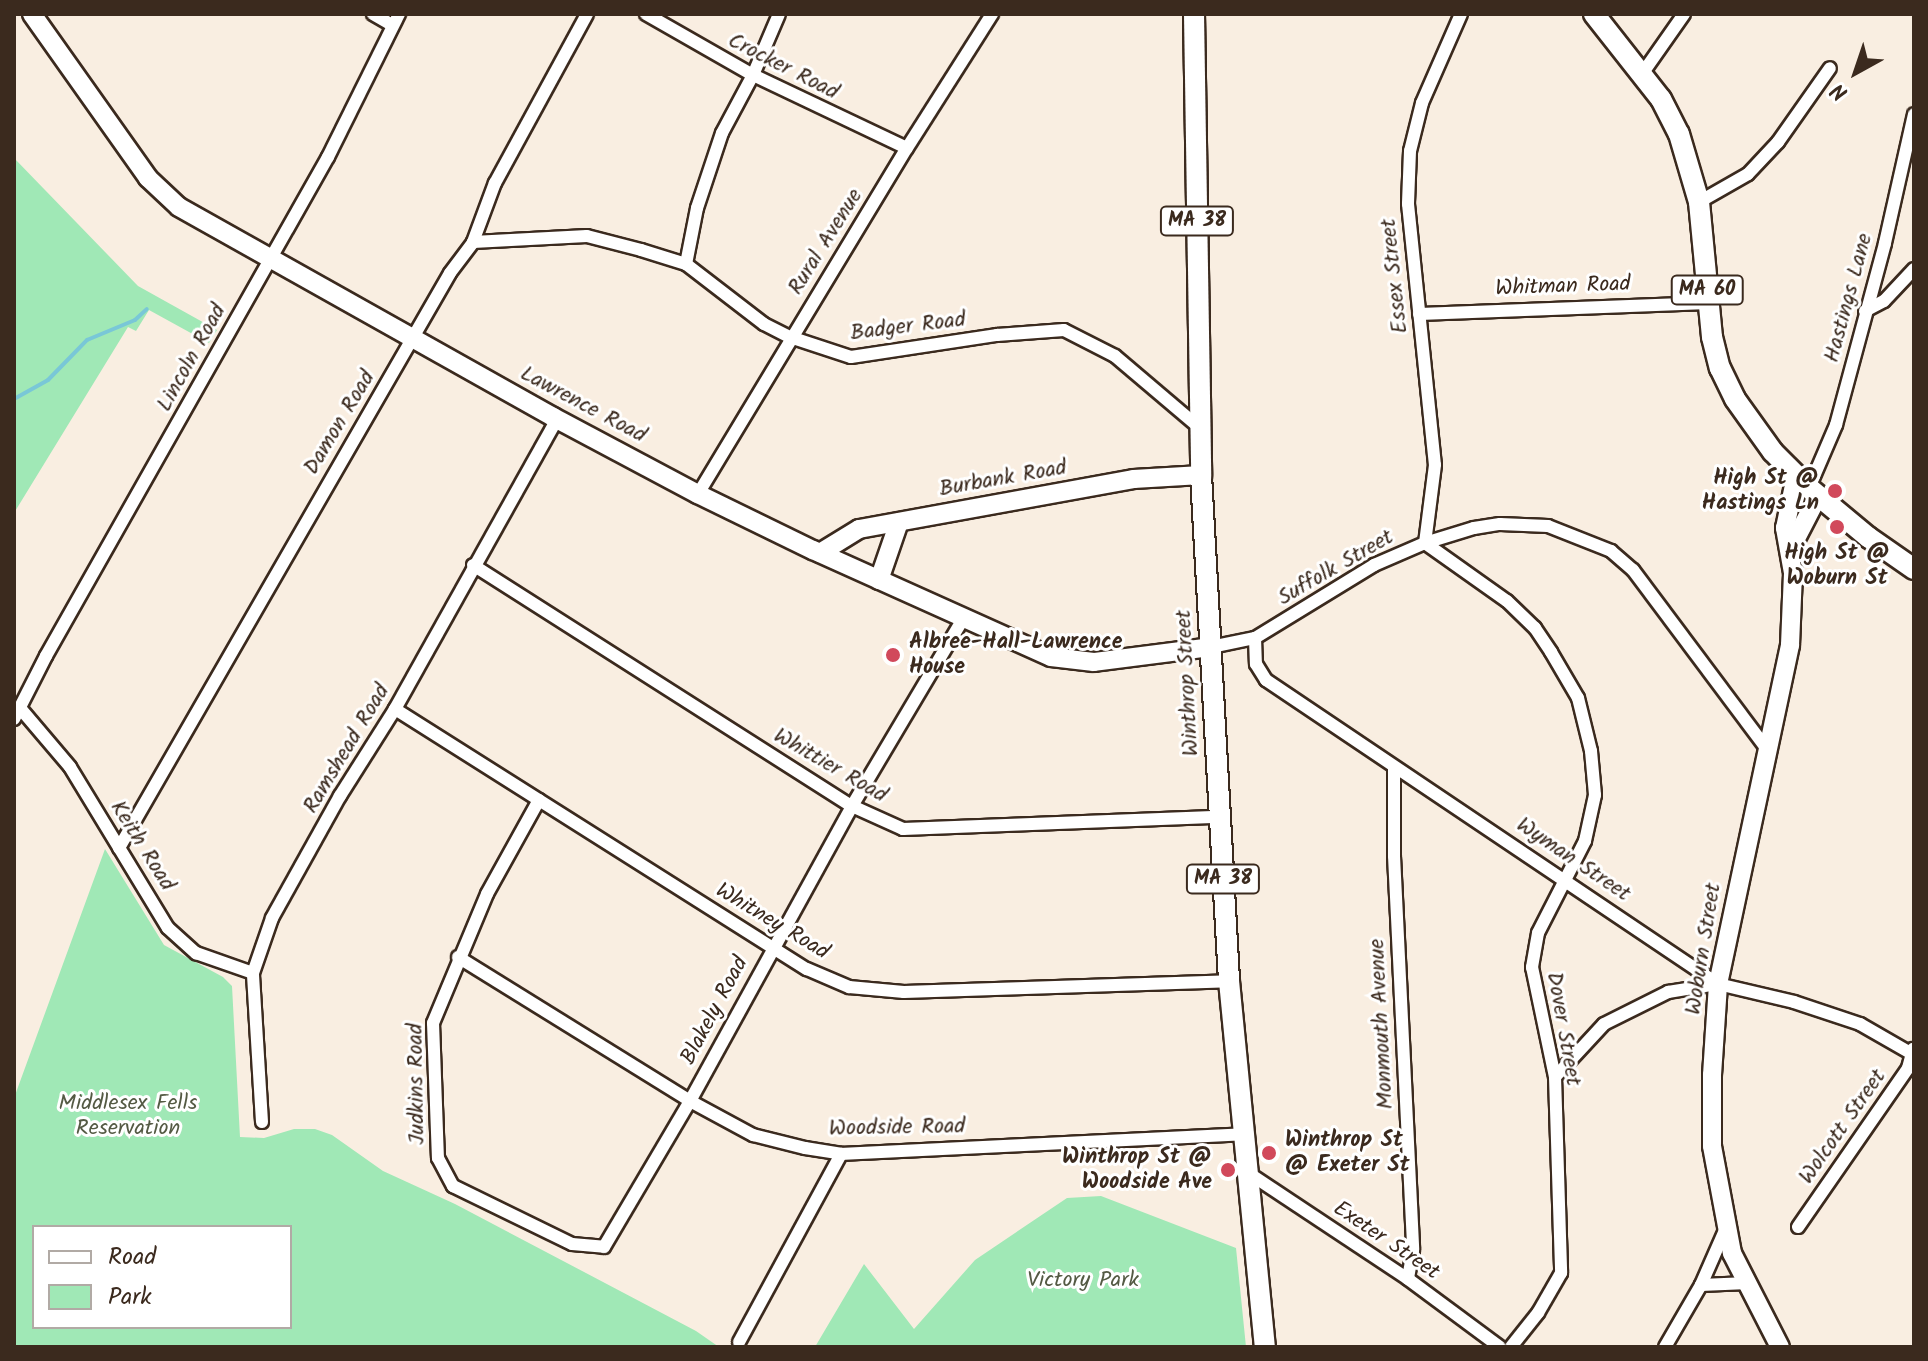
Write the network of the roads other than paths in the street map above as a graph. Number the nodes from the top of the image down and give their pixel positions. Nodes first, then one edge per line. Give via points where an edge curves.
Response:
1 (32, 14) edge
2 (373, 14) edge
3 (587, 14) edge
4 (646, 14) edge
5 (779, 14) edge
6 (992, 14) edge
7 (1194, 14) edge
8 (1461, 14) edge
9 (1594, 14) edge
10 (1684, 14) edge
11 (395, 20) edge
12 (1830, 68) dead end
13 (1642, 74) junction
14 (753, 75) junction
15 (1914, 114) edge
16 (907, 148) junction
17 (1699, 202) junction
18 (473, 242) junction
19 (270, 260) junction
20 (686, 264) junction
21 (1914, 269) edge
22 (1709, 303) junction
23 (1865, 311) junction
24 (1419, 314) junction
25 (790, 337) junction
26 (413, 339) junction
27 (557, 419) junction
28 (1201, 429) junction
29 (1201, 475) junction
30 (1808, 487) junction
31 (698, 494) junction
32 (899, 522) junction
33 (1425, 543) junction
34 (1790, 550) junction
35 (820, 553) junction
36 (473, 565) junction
37 (1914, 569) edge
38 (879, 580) junction
39 (964, 617) junction
40 (1255, 638) junction
41 (1211, 647) junction
42 (395, 709) junction
43 (17, 714) edge
44 (1766, 748) junction
45 (1394, 767) junction
46 (539, 800) junction
47 (852, 806) junction
48 (1219, 817) junction
49 (119, 848) junction
50 (1566, 881) junction
51 (772, 947) junction
52 (458, 957) junction
53 (253, 973) junction
54 (1229, 981) junction
55 (1718, 984) junction
56 (1913, 1052) edge
57 (1555, 1077) junction
58 (690, 1101) junction
59 (262, 1122) dead end
60 (1243, 1134) junction
61 (841, 1154) junction
62 (1247, 1172) junction
63 (1727, 1225) junction
64 (1798, 1227) dead end
65 (594, 1246) joint
66 (1408, 1279) junction
67 (1748, 1283) junction
68 (1701, 1285) junction
69 (739, 1342) dead end
70 (1265, 1347) edge
71 (1500, 1347) edge
72 (1511, 1347) edge
73 (1665, 1347) edge
74 (1780, 1347) edge

1 - 19 street, Lawrence Road via 148,178 179,207
2 - 11 street
3 - 18 street, Damon Road via 495,183
4 - 14 street, Crocker Road
5 - 14 street
6 - 16 street, Rural Avenue
7 - 28 main road, Winthrop Street / MA 38
8 - 24 street, Essex Street via 1422,103 1410,151 1408,204
9 - 13 main road, MA 60
10 - 13 street
11 - 19 street, Lincoln Road
12 - 17 street via 1778,142 1748,174
13 - 17 main road, MA 60 via 1679,134
14 - 16 street, Crocker Road
14 - 20 street via 722,133 697,208
15 - 23 street, Hastings Lane
16 - 25 street, Rural Avenue
17 - 22 main road, MA 60
18 - 20 street, Badger Road via 587,236
18 - 26 street, Damon Road
19 - 26 street, Lawrence Road
19 - 43 street, Lincoln Road
20 - 25 street, Badger Road via 764,324
21 - 23 street via 1884,301
22 - 24 street, Whitman Road
22 - 30 main road, MA 60 via 1720,368 1735,399 1758,434
23 - 30 street, Hastings Lane via 1836,425
24 - 33 street, Essex Street via 1435,465
25 - 28 street, Badger Road via 851,357 1064,330 1115,356
25 - 31 street, Rural Avenue
26 - 27 street, Lawrence Road
26 - 49 street, Damon Road
27 - 31 street, Lawrence Road
27 - 36 street, Ramshead Road
28 - 29 main road, Winthrop Street / MA 38
29 - 32 street, Burbank Road via 1134,479
29 - 41 main road, Winthrop Street / MA 38
30 - 34 street
30 - 34 street, Woburn Street via 1785,528
30 - 37 main road, MA 60
31 - 35 street, Lawrence Road
32 - 35 street, Burbank Road via 859,529
32 - 38 street
33 - 40 street, Suffolk Street via 1374,565
33 - 44 street, Suffolk Street via 1487,526 1548,526 1611,551 1654,594
33 - 50 street, Dover Street via 1507,601 1535,628 1578,698 1595,795 1585,841
34 - 44 street, Woburn Street via 1790,645
35 - 38 street, Lawrence Road
36 - 42 street, Ramshead Road
36 - 47 street, Whittier Road
38 - 39 street, Lawrence Road
39 - 41 street, Lawrence Road via 1073,662
39 - 47 street, Blakely Road
40 - 41 street, Suffolk Street
40 - 45 street, Wyman Street via 1256,664 1266,680
41 - 48 main road, Winthrop Street / MA 38
42 - 46 street, Whitney Road
42 - 53 street, Ramshead Road via 272,918
43 - 49 street, Keith Road via 70,767
44 - 55 street, Woburn Street
45 - 50 street, Wyman Street
45 - 66 street, Monmouth Avenue via 1413,1250
46 - 51 street, Whitney Road
46 - 52 street, Judkins Road
47 - 48 street, Whittier Road via 903,829
47 - 51 street, Blakely Road
48 - 54 main road, Winthrop Street / MA 38
49 - 53 street, Keith Road via 168,928 196,953
50 - 55 street, Wyman Street
50 - 57 street, Dover Street via 1538,933 1532,967
51 - 54 street, Whitney Road via 849,987 904,992
51 - 58 street, Blakely Road
52 - 58 street, Woodside Road
52 - 65 street, Judkins Road via 433,1023 438,1158 453,1186 572,1244
53 - 59 street, Ramshead Road
54 - 60 main road, Winthrop Street / MA 38
55 - 56 street, Wyman Street via 1860,1024
55 - 57 street via 1668,992 1604,1024
55 - 63 street, Woburn Street via 1712,1146
56 - 64 street, Wolcott Street via 1908,1068
57 - 72 street, Dover Street via 1561,1273
58 - 61 street, Woodside Road via 753,1135
58 - 65 street, Blakely Road via 604,1247
60 - 61 street, Woodside Road
60 - 62 main road, Winthrop Street / MA 38
61 - 69 street
62 - 66 street, Exeter Street
62 - 70 main road, Winthrop Street / MA 38
63 - 67 street, Woburn Street via 1732,1253
63 - 68 street
66 - 71 street, Exeter Street
67 - 68 street
67 - 74 street, Woburn Street
68 - 73 street

